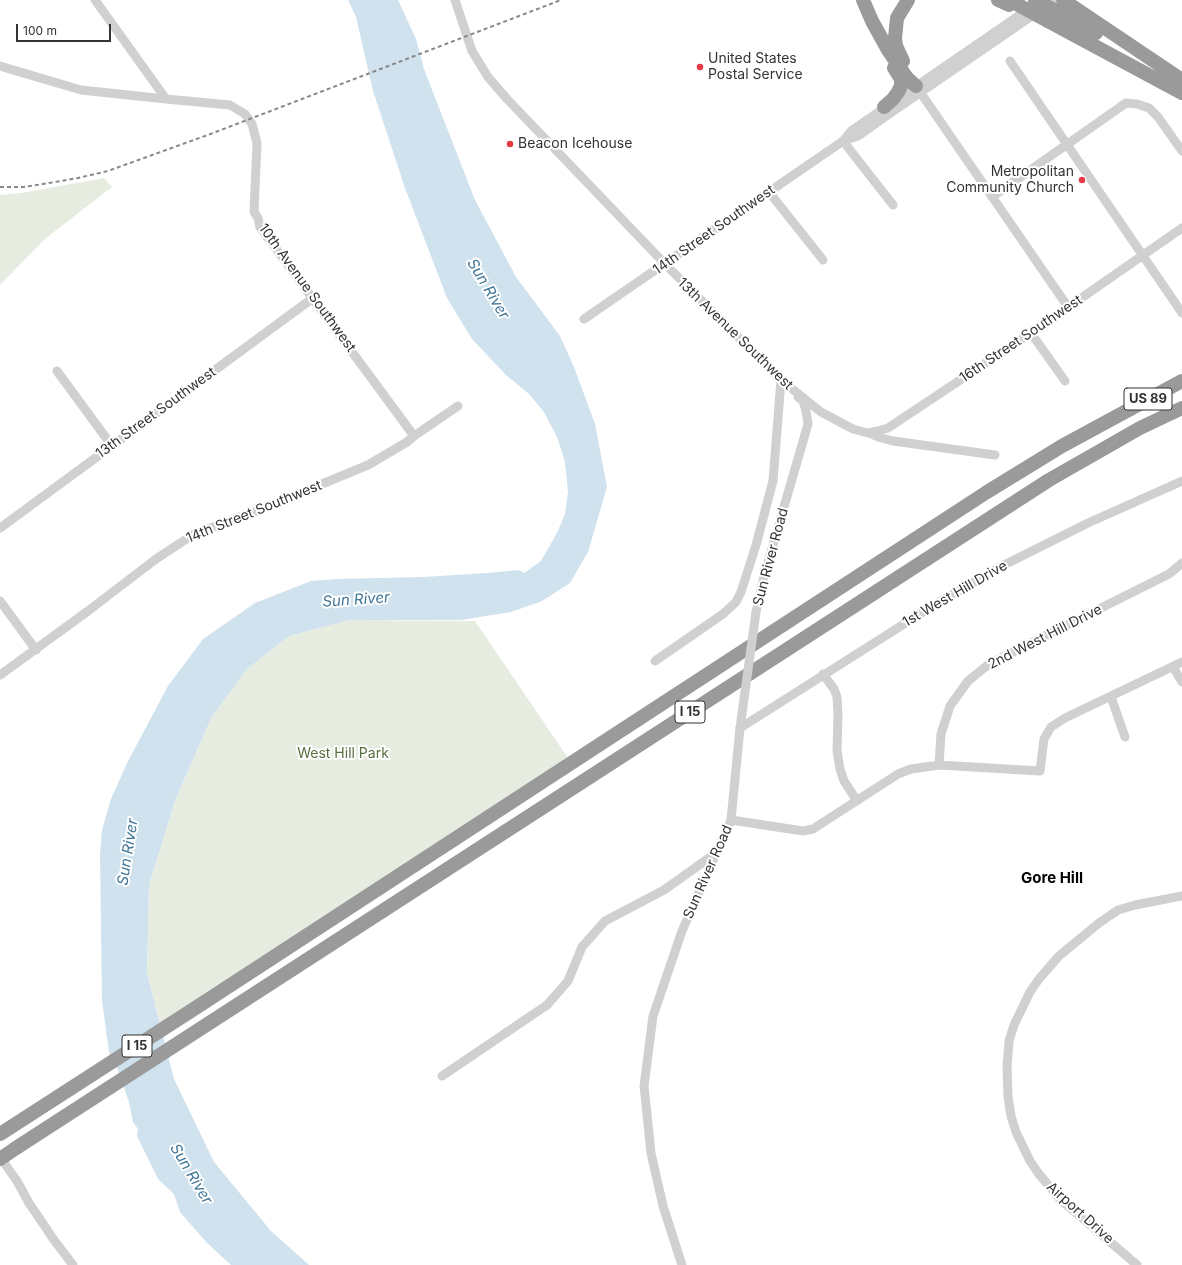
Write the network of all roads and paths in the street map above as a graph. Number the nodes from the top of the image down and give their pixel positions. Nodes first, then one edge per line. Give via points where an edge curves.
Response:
1 (94, 0) edge
2 (455, 0) edge
3 (863, 0) edge
4 (908, 0) edge
5 (1035, 0) edge
6 (1041, 0) edge
7 (1055, 0) edge
8 (1007, 2) edge
9 (1065, 7) edge
10 (881, 38) junction
11 (1010, 61) dead end
12 (0, 66) edge
13 (1156, 79) junction
14 (1182, 80) edge
15 (918, 89) junction
16 (1182, 93) edge
17 (1182, 97) edge
18 (166, 99) junction
19 (884, 107) junction
20 (843, 141) junction
21 (1067, 145) junction
22 (1182, 151) edge
23 (769, 192) junction
24 (992, 197) junction
25 (893, 206) dead end
26 (1182, 228) edge
27 (1142, 255) junction
28 (823, 260) dead end
29 (665, 264) junction
30 (313, 298) junction
31 (1068, 307) junction
32 (1182, 313) edge
33 (584, 319) dead end
34 (1031, 333) junction
35 (57, 371) dead end
36 (781, 380) junction
37 (1065, 381) dead end
38 (1182, 381) edge
39 (1182, 386) edge
40 (790, 388) junction
41 (458, 406) dead end
42 (1182, 408) edge
43 (1114, 417) junction
44 (853, 429) joint
45 (868, 433) junction
46 (414, 436) junction
47 (112, 446) junction
48 (996, 455) dead end
49 (1182, 481) edge
50 (0, 528) edge
51 (1182, 563) edge
52 (0, 601) edge
53 (36, 650) junction
54 (655, 661) dead end
55 (1182, 662) edge
56 (1173, 667) junction
57 (823, 674) junction
58 (0, 675) edge
59 (1182, 682) edge
60 (1111, 697) junction
61 (740, 728) junction
62 (1125, 736) dead end
63 (939, 765) junction
64 (857, 801) junction
65 (731, 820) junction
66 (717, 852) junction
67 (1182, 896) edge
68 (442, 1076) dead end
69 (2, 1133) edge
70 (0, 1158) edge
71 (73, 1265) edge
72 (682, 1265) edge
73 (1137, 1265) edge

1 - 18 street
2 - 29 street, 13th Avenue Southwest via 472,51 488,77
3 - 10 highway
4 - 15 highway via 897,18 895,38 899,54 913,75
5 - 9 highway, bridge
6 - 15 street, 14th Street Southwest
7 - 15 street, 14th Street Southwest
8 - 13 highway, bridge
9 - 14 highway
10 - 15 highway via 907,78
10 - 19 highway via 886,53 901,79 898,92
11 - 21 street
12 - 18 street, 10th Avenue Southwest via 81,90
13 - 16 highway
13 - 17 highway
15 - 19 street, 14th Street Southwest
15 - 20 street, 14th Street Southwest via 858,136
15 - 24 street
18 - 30 street, 10th Avenue Southwest via 230,105 245,114 252,124 257,143 254,212 263,231
19 - 20 street, 14th Street Southwest via 851,131
20 - 23 street, 14th Street Southwest
20 - 25 street
21 - 22 street via 1126,103 1149,108 1158,116
21 - 24 street
21 - 27 street
23 - 28 street
23 - 29 street, 14th Street Southwest
24 - 31 street
26 - 27 street, 16th Street Southwest
27 - 31 street, 16th Street Southwest
27 - 32 street
29 - 33 street, 14th Street Southwest
29 - 36 street, 13th Avenue Southwest
30 - 46 street, 10th Avenue Southwest
30 - 47 street, 13th Street Southwest
31 - 34 street, 16th Street Southwest
34 - 37 street
34 - 45 street, 16th Street Southwest via 888,428
35 - 47 street
36 - 40 street, 13th Avenue Southwest
36 - 54 street via 772,481 741,592 736,602 723,614
38 - 43 highway, US 89
39 - 43 highway, I 15
40 - 44 street, 13th Avenue Southwest via 821,412
40 - 61 street, Sun River Road, bridge via 803,401 808,424 764,576 756,612
41 - 46 street, 14th Street Southwest
42 - 70 highway, I 15, bridge via 1140,428 1049,480
43 - 69 highway, I 15 via 987,492
44 - 45 street, 16th Street Southwest
45 - 48 street via 893,441
46 - 53 street, 14th Street Southwest via 368,465 194,534 156,559
47 - 50 street, 13th Street Southwest
49 - 57 street, 1st West Hill Drive via 1088,523 1002,566 934,604
51 - 63 street, 2nd West Hill Drive via 1169,574 989,664 968,681 950,706 941,734
52 - 53 street
53 - 58 street, 14th Street Southwest
55 - 56 street
56 - 59 street
56 - 60 street
57 - 61 street, 1st West Hill Drive
57 - 64 street via 837,697 837,751 840,769
60 - 62 street
60 - 63 street via 1051,727 1044,740 1040,770
61 - 65 street, Sun River Road
63 - 64 street via 911,769 898,774
64 - 65 street via 813,829 802,831
65 - 66 street, Sun River Road
66 - 68 street via 664,890 606,922 582,947 568,981 547,1005
66 - 72 street, Sun River Road via 682,931 653,1016 644,1086 651,1153 663,1206
67 - 73 street, Airport Drive via 1118,910 1059,956 1030,992 1009,1041 1007,1066 1011,1116 1030,1161 1060,1199
70 - 71 street

